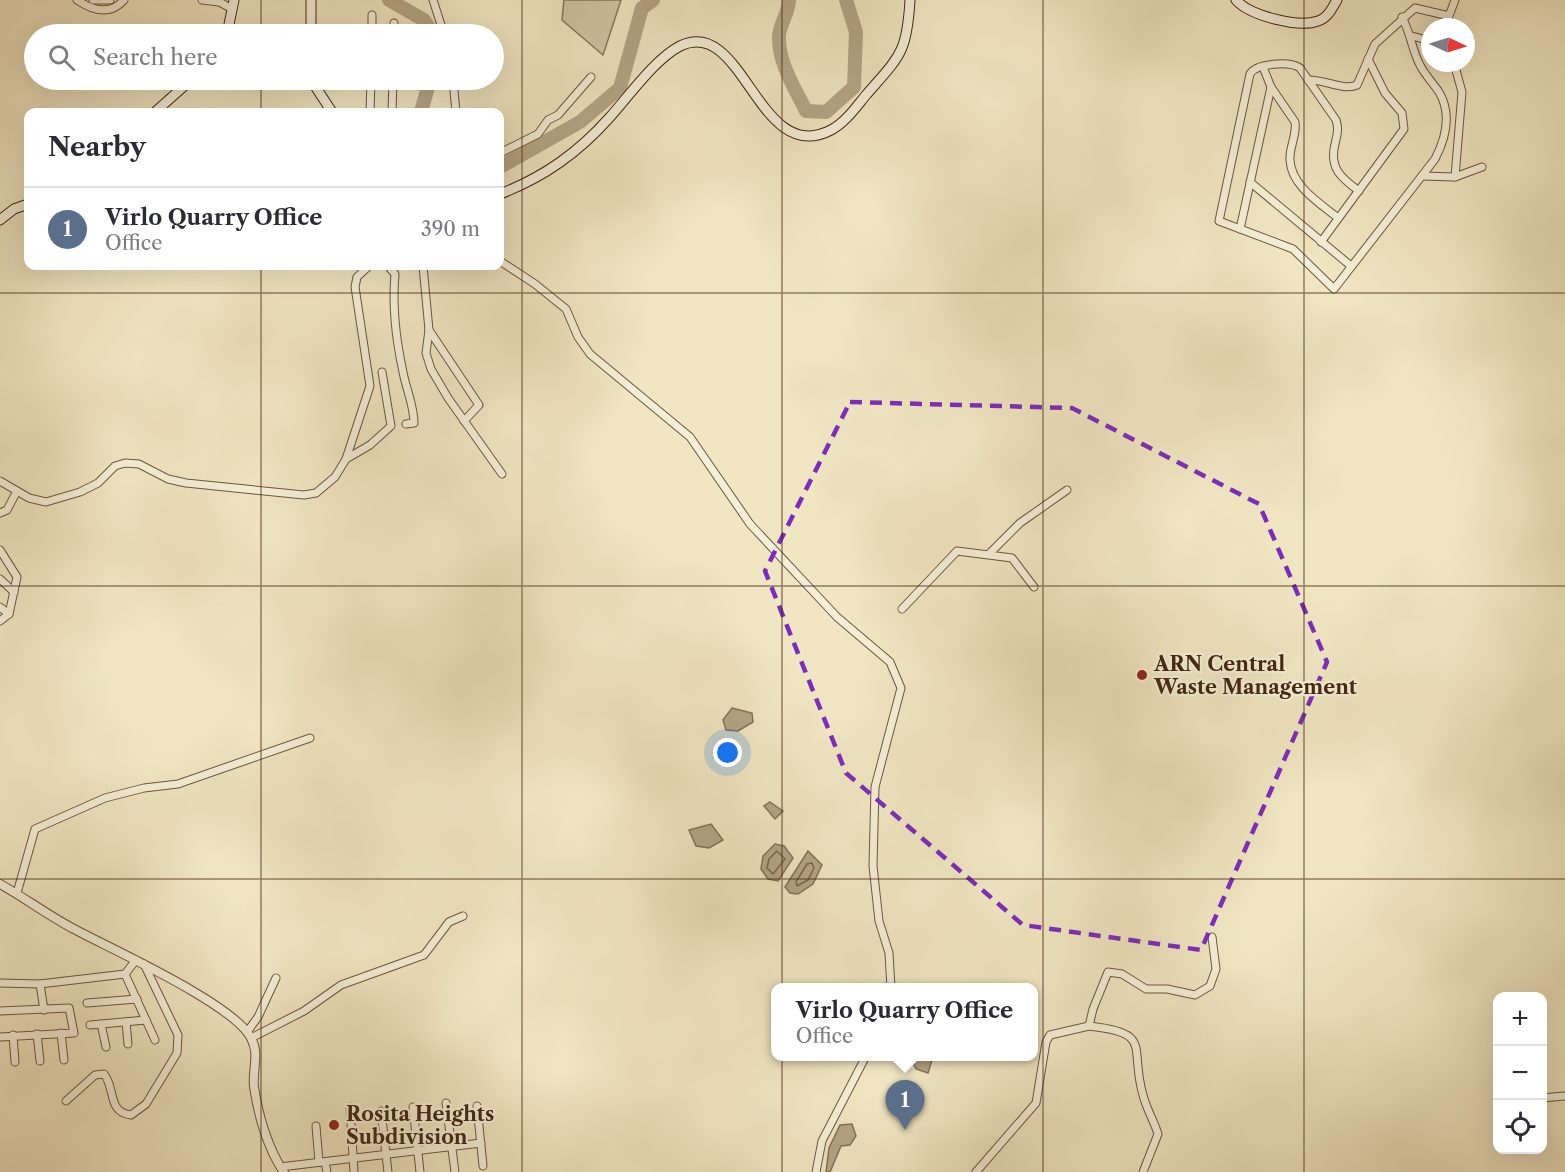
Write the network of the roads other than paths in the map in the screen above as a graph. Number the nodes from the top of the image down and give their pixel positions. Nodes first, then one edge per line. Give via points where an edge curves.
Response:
1 (77, 0) edge
2 (93, 0) edge
3 (110, 0) edge
4 (124, 0) edge
5 (202, 0) edge
6 (311, 0) edge
7 (433, 0) edge
8 (910, 0) edge
9 (1236, 0) edge
10 (1337, 0) edge
11 (1455, 0) edge
12 (217, 1) edge
13 (233, 5) edge
14 (372, 15) dead end
15 (1402, 17) junction
16 (229, 24) edge
17 (311, 24) edge
18 (372, 24) edge
19 (441, 24) edge
20 (1412, 36) junction
21 (1421, 38) edge
22 (1368, 59) junction
23 (1263, 66) junction
24 (1456, 72) edge
25 (591, 77) dead end
26 (1308, 80) junction
27 (1270, 87) junction
28 (180, 90) edge
29 (318, 90) edge
30 (371, 90) edge
31 (393, 90) edge
32 (454, 90) edge
33 (160, 108) edge
34 (329, 108) edge
35 (370, 108) edge
36 (392, 108) edge
37 (456, 108) edge
38 (504, 151) edge
39 (1482, 167) dead end
40 (1422, 176) junction
41 (1455, 177) junction
42 (1250, 182) junction
43 (1359, 191) junction
44 (504, 192) edge
45 (24, 205) edge
46 (1338, 218) junction
47 (0, 220) edge
48 (1240, 229) junction
49 (1321, 242) junction
50 (504, 264) edge
51 (1351, 266) junction
52 (365, 270) edge
53 (392, 270) edge
54 (423, 270) edge
55 (429, 330) junction
56 (382, 372) dead end
57 (464, 421) junction
58 (406, 424) dead end
59 (346, 459) junction
60 (502, 474) dead end
61 (0, 481) edge
62 (1067, 490) dead end
63 (17, 491) junction
64 (0, 513) edge
65 (0, 550) edge
66 (990, 554) junction
67 (0, 579) edge
68 (1034, 587) dead end
69 (14, 592) junction
70 (0, 607) edge
71 (902, 609) dead end
72 (9, 614) junction
73 (0, 621) edge
74 (310, 738) dead end
75 (0, 884) edge
76 (17, 893) junction
77 (463, 916) dead end
78 (1212, 937) dead end
79 (140, 962) junction
80 (125, 974) junction
81 (276, 978) dead end
82 (0, 983) edge
83 (891, 983) edge
84 (39, 984) junction
85 (137, 999) junction
86 (87, 1003) dead end
87 (44, 1010) junction
88 (0, 1011) edge
89 (146, 1020) junction
90 (126, 1022) junction
91 (101, 1024) junction
92 (90, 1025) dead end
93 (1089, 1026) junction
94 (61, 1033) junction
95 (37, 1034) junction
96 (13, 1035) junction
97 (249, 1035) junction
98 (0, 1037) edge
99 (155, 1040) dead end
100 (129, 1044) dead end
101 (106, 1047) dead end
102 (64, 1060) dead end
103 (40, 1061) dead end
104 (863, 1061) edge
105 (15, 1062) dead end
106 (1565, 1096) edge
107 (1547, 1098) edge
108 (66, 1101) dead end
109 (446, 1103) dead end
110 (477, 1106) dead end
111 (350, 1107) dead end
112 (413, 1107) dead end
113 (381, 1111) dead end
114 (316, 1126) dead end
115 (481, 1143) junction
116 (452, 1146) junction
117 (418, 1150) junction
118 (386, 1154) junction
119 (353, 1158) junction
120 (322, 1162) junction
121 (483, 1166) dead end
122 (282, 1169) edge
123 (327, 1172) edge
124 (354, 1172) edge
125 (388, 1172) edge
126 (420, 1172) edge
127 (455, 1172) edge
128 (816, 1172) edge
129 (976, 1172) edge
130 (1143, 1172) edge

1 - 4 street via 100,11
2 - 3 street
5 - 12 street
6 - 17 main road
7 - 19 street
8 - 44 main road via 908,36 901,52 849,115 830,130 805,135 780,125 723,54 707,45 690,44 666,57 608,120 556,166
9 - 10 main road via 1258,15 1306,22 1321,20
11 - 15 street via 1449,16 1415,8
12 - 13 street
13 - 16 main road
14 - 18 street
15 - 20 street
15 - 22 street via 1378,39
20 - 21 street
20 - 40 street via 1418,62 1439,93 1447,117 1443,142
22 - 26 street via 1363,76 1353,87
22 - 43 street via 1404,123 1399,138
23 - 26 street via 1297,66
23 - 27 street
23 - 48 street via 1250,74 1219,221
24 - 41 street via 1462,92
25 - 38 street via 537,134
26 - 43 street via 1338,126 1333,158 1336,171
27 - 42 street
27 - 46 street via 1295,122 1290,158 1295,177
28 - 33 main road
29 - 34 main road
30 - 35 street
31 - 36 street
32 - 37 street
39 - 41 street
40 - 41 street
40 - 51 street
42 - 48 street
42 - 49 street
43 - 46 street
45 - 47 main road
46 - 49 street
48 - 51 street via 1293,249 1334,289
49 - 51 street
50 - 83 street via 566,309 578,338 590,354 690,437 750,524 837,617 895,670 901,688 875,788 873,866
52 - 59 street via 357,277 355,287 370,386
53 - 58 street via 395,274 392,300 403,372 414,413 414,423
54 - 55 street
55 - 57 street via 426,352 431,369
55 - 57 street via 479,403 479,408
56 - 59 street via 391,426
57 - 60 street
59 - 63 street via 335,477 316,493 186,483 131,462 115,466 98,483 55,501 36,501
61 - 63 street
62 - 66 street via 1020,523
63 - 64 street via 7,510
65 - 69 street via 17,577
66 - 68 street via 1012,558
66 - 71 street via 957,551
67 - 69 street
69 - 72 street
70 - 72 street
72 - 73 street
74 - 76 street via 178,784 105,798 44,823 35,829
75 - 76 street
76 - 79 street via 72,928
77 - 97 street via 449,922 424,955 341,985 304,1011
78 - 93 street via 1216,969 1210,986 1195,995 1146,989 1122,974 1108,972
79 - 80 street
79 - 97 street via 241,1024
79 - 108 street via 178,1035 171,1066 146,1104 131,1115 114,1106 107,1076 100,1073
80 - 84 street
80 - 85 street
81 - 97 street
82 - 84 street
84 - 87 street
85 - 86 street
85 - 89 street
87 - 88 street
87 - 94 street via 69,1008 74,1032
89 - 90 street
89 - 99 street
90 - 91 street
90 - 100 street
91 - 92 street
91 - 101 street
93 - 129 street via 1050,1035 1036,1103
93 - 130 street via 1119,1029 1130,1036 1139,1056 1142,1094 1158,1134
94 - 95 street
94 - 102 street
95 - 96 street
95 - 103 street
96 - 98 street
96 - 105 street
97 - 122 street via 256,1053 254,1086 276,1161
104 - 128 street via 822,1141
106 - 107 street
109 - 116 street
110 - 115 street
111 - 119 street
112 - 117 street
113 - 118 street
114 - 120 street
115 - 116 street
115 - 121 street
116 - 117 street
116 - 127 street
117 - 118 street
117 - 126 street
118 - 119 street
118 - 125 street
119 - 120 street
119 - 124 street
120 - 122 street
120 - 123 street

